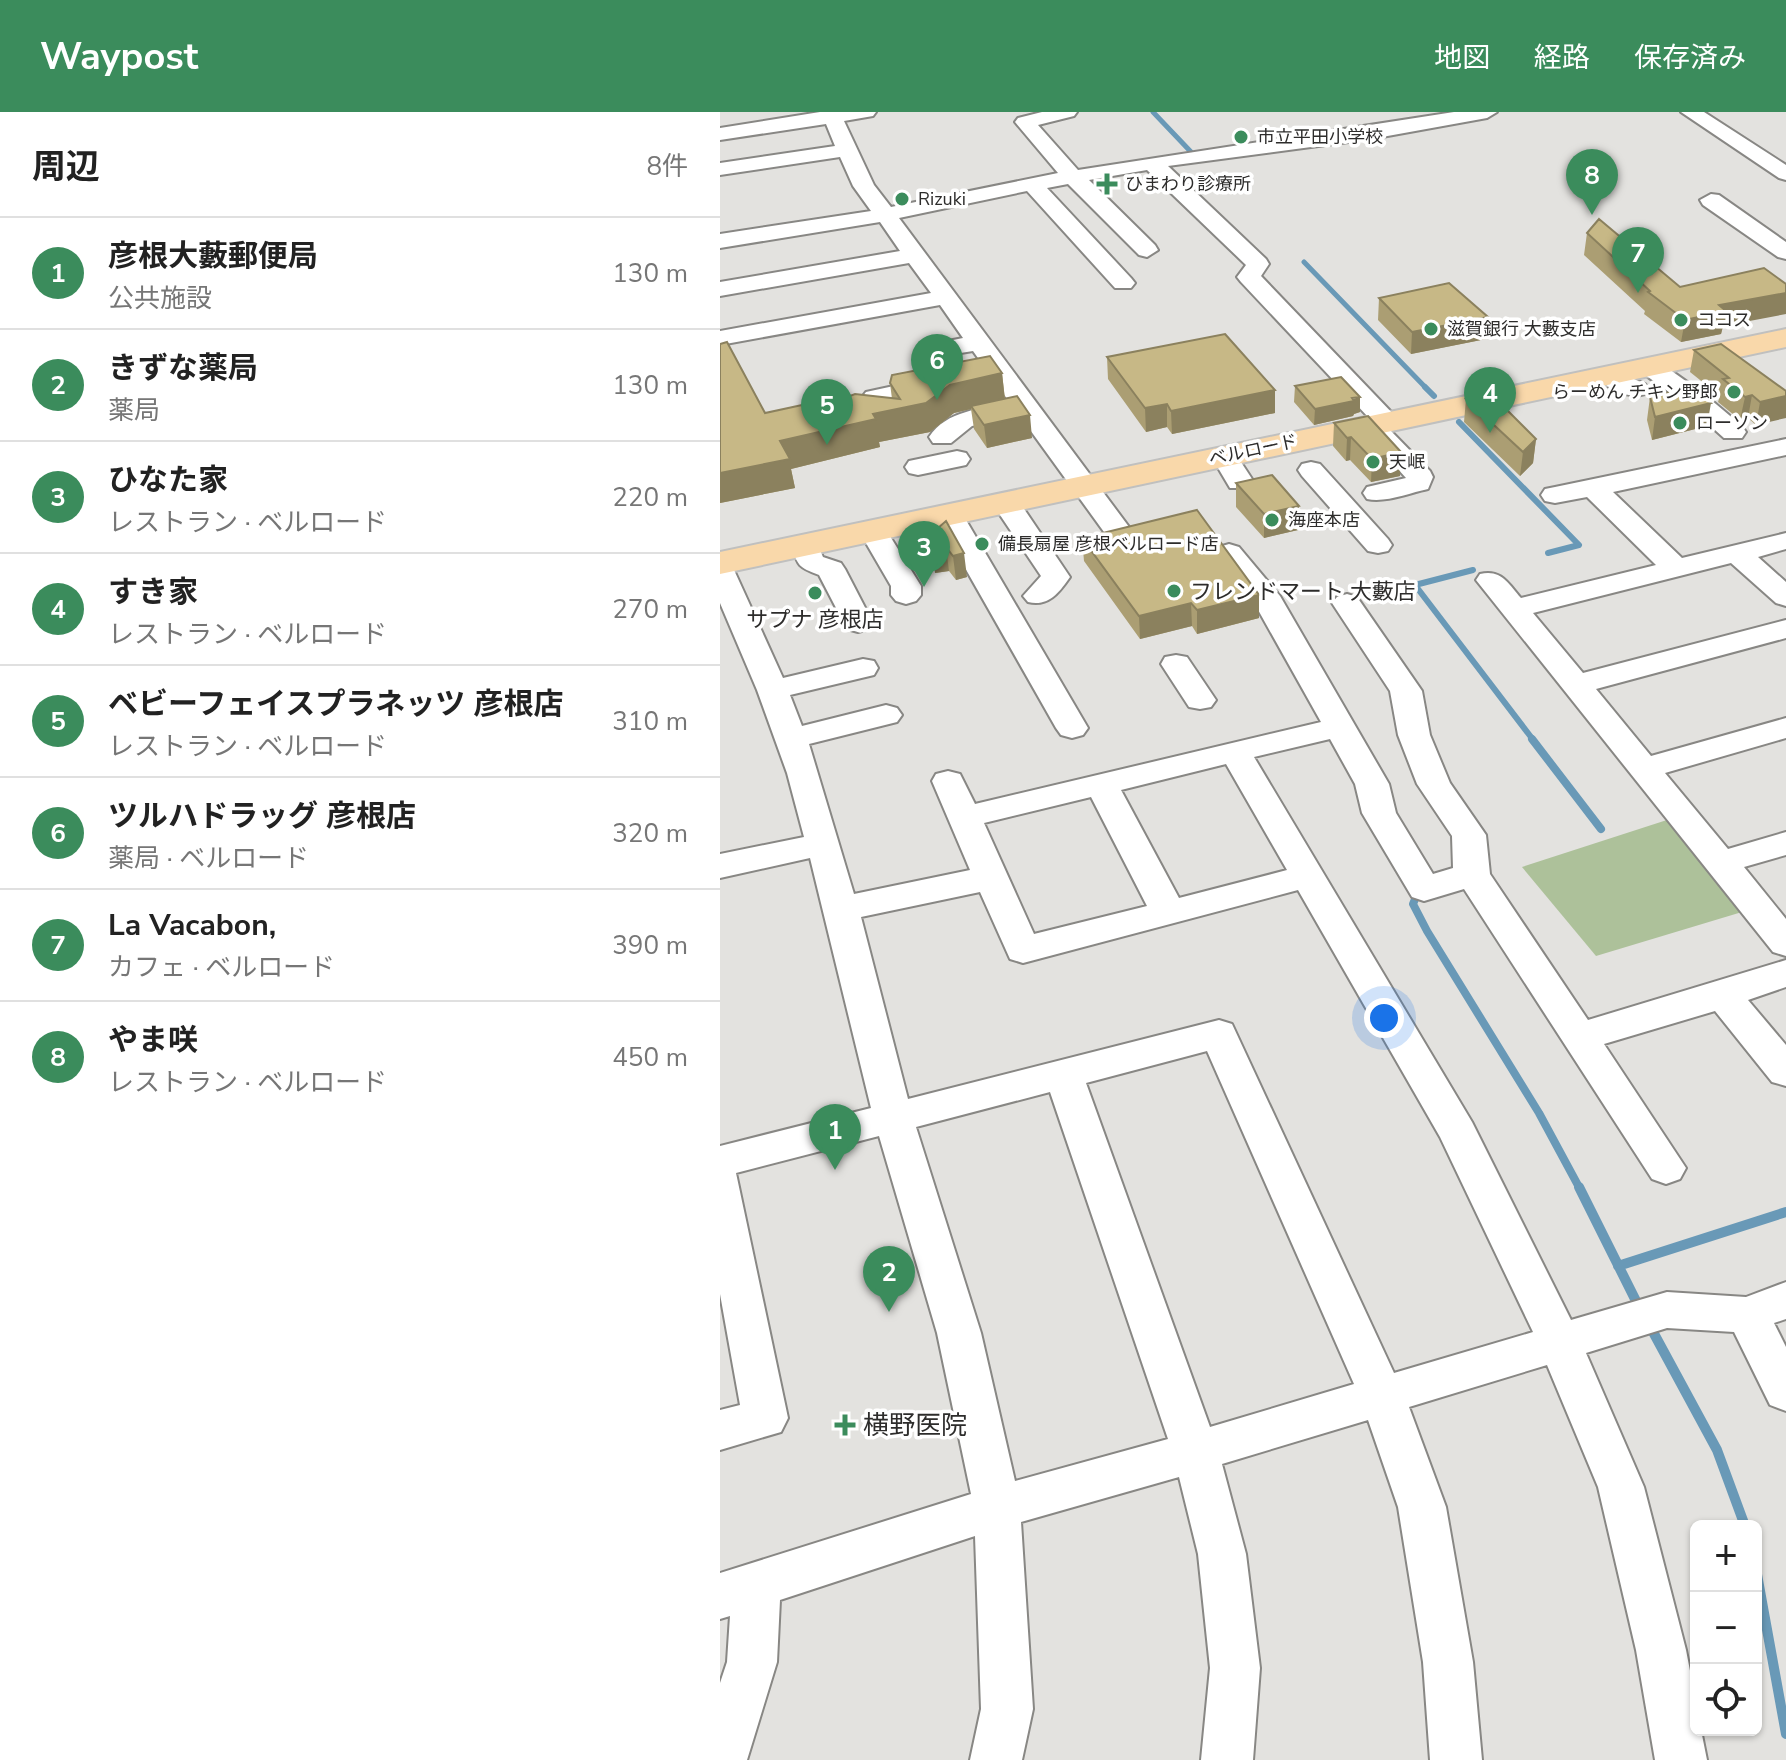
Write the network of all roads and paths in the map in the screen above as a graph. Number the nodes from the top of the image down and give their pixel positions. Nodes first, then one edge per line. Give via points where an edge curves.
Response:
1 (866, 112) edge
2 (1067, 112) edge
3 (1487, 112) edge
4 (1691, 112) edge
5 (832, 114) edge
6 (720, 115) edge
7 (726, 133) edge
8 (848, 150) junction
9 (1152, 163) junction
10 (720, 169) edge
11 (1786, 174) edge
12 (1073, 177) junction
13 (1032, 184) junction
14 (1711, 200) dead end
15 (885, 215) junction
16 (720, 241) edge
17 (1147, 250) dead end
18 (1786, 252) edge
19 (913, 255) junction
20 (1123, 283) dead end
21 (720, 289) edge
22 (946, 297) junction
23 (720, 338) edge
24 (1786, 338) edge
25 (979, 342) junction
26 (942, 349) dead end
27 (1001, 371) junction
28 (1632, 377) junction
29 (872, 404) edge
30 (1028, 407) junction
31 (1379, 424) junction
32 (1733, 432) dead end
33 (1786, 447) edge
34 (1299, 456) junction
35 (911, 470) dead end
36 (1593, 488) junction
37 (1377, 493) dead end
38 (1001, 495) junction
39 (1555, 495) dead end
40 (1095, 498) junction
41 (945, 510) junction
42 (1076, 518) dead end
43 (890, 522) junction
44 (1122, 537) edge
45 (1786, 541) edge
46 (805, 545) junction
47 (1378, 545) dead end
48 (1229, 553) edge
49 (1738, 554) junction
50 (720, 563) edge
51 (1676, 568) junction
52 (720, 570) edge
53 (1490, 580) dead end
54 (906, 595) dead end
55 (1038, 596) dead end
56 (1786, 597) edge
57 (1346, 603) dead end
58 (1514, 609) junction
59 (858, 623) dead end
60 (1786, 629) edge
61 (1176, 664) dead end
62 (863, 668) dead end
63 (1575, 685) junction
64 (773, 690) junction
65 (1200, 700) dead end
66 (886, 715) dead end
67 (1339, 727) junction
68 (1072, 728) dead end
69 (1786, 728) edge
70 (790, 739) junction
71 (1235, 752) junction
72 (1643, 769) junction
73 (948, 781) dead end
74 (1101, 784) junction
75 (964, 817) junction
76 (1786, 843) edge
77 (823, 844) junction
78 (1719, 863) junction
79 (720, 866) edge
80 (1473, 874) junction
81 (1309, 876) junction
82 (991, 878) junction
83 (841, 909) junction
84 (1169, 913) junction
85 (1786, 943) edge
86 (1786, 973) edge
87 (1723, 995) junction
88 (1579, 1037) junction
89 (1786, 1072) edge
90 (1063, 1073) junction
91 (893, 1117) junction
92 (720, 1162) edge
93 (1666, 1168) dead end
94 (720, 1181) edge
95 (1766, 1307) edge
96 (1558, 1341) junction
97 (1786, 1391) edge
98 (1382, 1396) junction
99 (720, 1430) edge
100 (1196, 1452) junction
101 (997, 1507) junction
102 (738, 1591) edge
103 (721, 1760) edge
104 (996, 1760) edge
105 (1227, 1760) edge
106 (1456, 1760) edge
107 (1681, 1760) edge

1 - 5 street
2 - 12 street via 1025,122
3 - 9 street
4 - 11 street
5 - 7 street
5 - 8 street
6 - 7 street
8 - 10 street
8 - 15 street
9 - 12 street
9 - 31 street via 1258,264 1249,277
12 - 13 street
12 - 17 street
13 - 15 street
13 - 20 street
14 - 18 street
15 - 16 street
15 - 19 street
19 - 21 street
19 - 22 street
22 - 23 street
22 - 25 street
24 - 28 main road, ベルロード via 1730,361
25 - 26 street
25 - 27 street
27 - 29 street
27 - 30 street
28 - 31 main road, ベルロード
28 - 32 street via 1695,399
30 - 35 street via 964,420 950,448
30 - 40 street via 1055,460
31 - 34 main road, ベルロード
31 - 37 street via 1420,477 1418,483
33 - 36 street
34 - 40 main road, ベルロード
34 - 47 street
36 - 39 street
36 - 51 street
38 - 40 main road, ベルロード
38 - 41 main road, ベルロード
38 - 55 street via 1056,577
40 - 42 street
40 - 44 street
41 - 43 main road, ベルロード
41 - 68 street
43 - 46 main road, ベルロード
43 - 54 street
45 - 49 street
46 - 50 main road, ベルロード
46 - 59 street via 811,562 831,569
48 - 67 street via 1265,596
49 - 51 street
49 - 56 street
51 - 58 street
52 - 64 street
53 - 58 street
57 - 80 street via 1406,691 1414,735 1434,784 1469,835
58 - 63 street
60 - 63 street
61 - 65 street
62 - 64 street
63 - 72 street
64 - 70 street
66 - 70 street
67 - 71 street
67 - 80 street via 1372,784 1379,813 1424,889
69 - 72 street
70 - 77 street
71 - 74 street
71 - 81 street
72 - 78 street
73 - 75 street
74 - 75 street
74 - 84 street
75 - 82 street
76 - 78 street
77 - 79 street
77 - 83 street
78 - 85 street
80 - 88 street
81 - 84 street
81 - 96 street via 1458,1133
82 - 83 street
82 - 84 street via 1023,950
83 - 91 street
86 - 87 street
87 - 88 street
87 - 89 street
88 - 93 street
90 - 91 street
90 - 98 street via 1219,1034
90 - 100 street
91 - 92 street
91 - 101 street via 959,1333
94 - 99 street via 765,1418
95 - 96 street via 1667,1310
95 - 97 street
96 - 98 street
96 - 107 street via 1621,1487 1661,1650
98 - 100 street
98 - 106 street via 1422,1507 1448,1662
100 - 101 street
100 - 105 street via 1222,1554 1235,1668
101 - 102 street
101 - 104 street via 1007,1709
102 - 103 street via 752,1662

